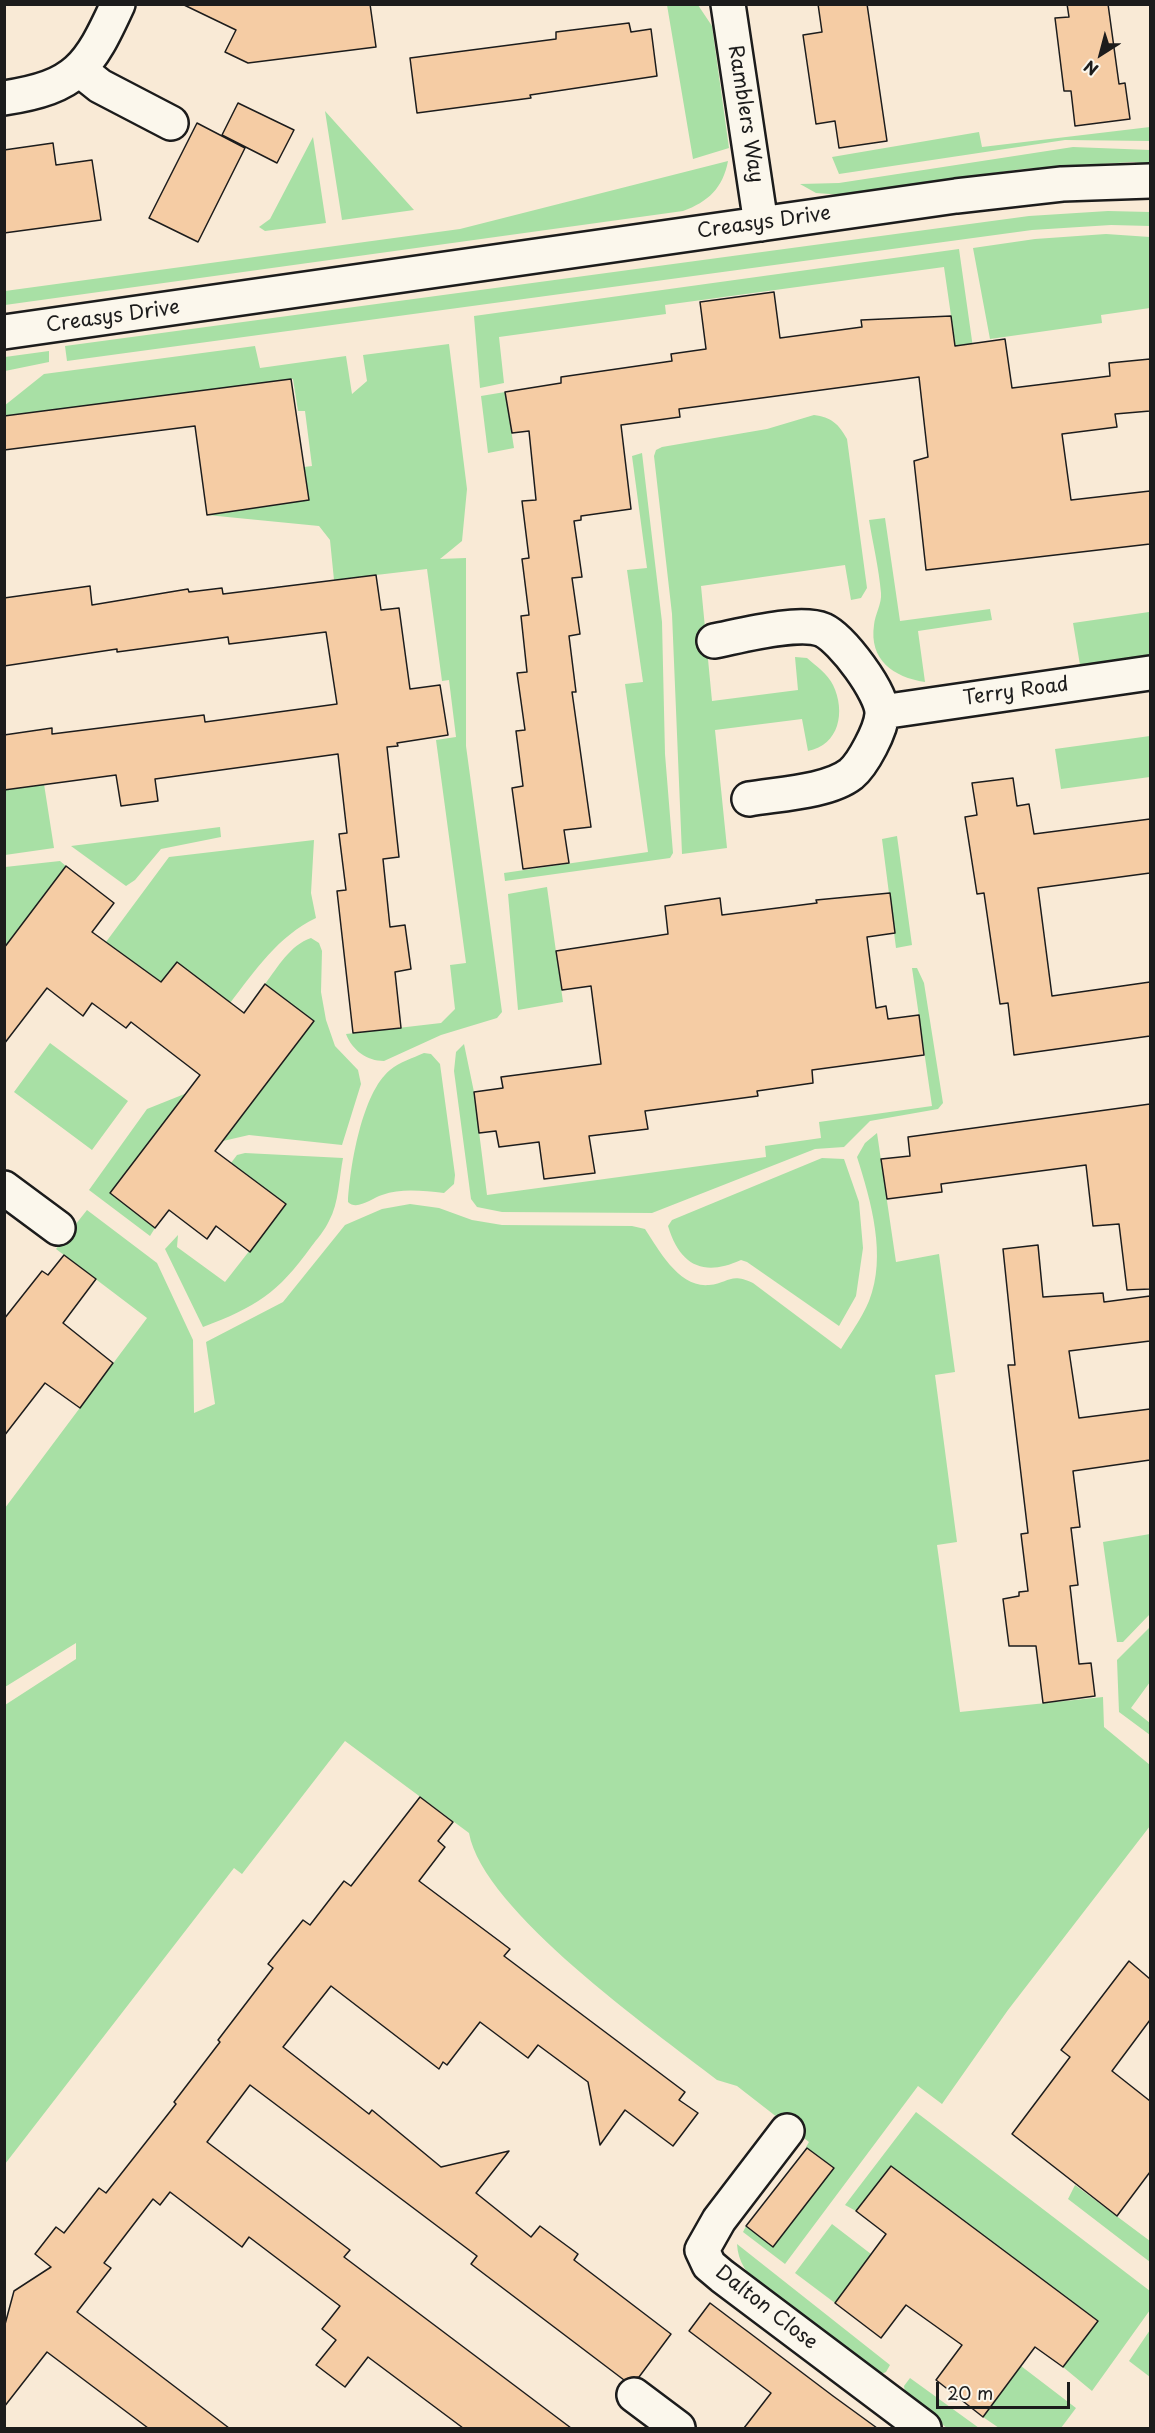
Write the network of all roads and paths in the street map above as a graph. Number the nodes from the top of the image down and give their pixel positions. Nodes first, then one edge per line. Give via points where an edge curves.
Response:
1 (118, 4) edge
2 (728, 4) edge
3 (80, 70) junction
4 (4, 98) edge
5 (171, 123) dead end
6 (1150, 181) edge
7 (761, 224) junction
8 (4, 332) edge
9 (714, 641) dead end
10 (1150, 673) edge
11 (882, 712) junction
12 (749, 798) dead end
13 (4, 1188) edge
14 (58, 1228) dead end
15 (787, 2131) dead end
16 (634, 2395) dead end
17 (678, 2428) edge
18 (924, 2428) edge

1 - 3 street via 93,56
2 - 7 street, Ramblers Way
3 - 4 street via 49,88
3 - 5 street via 100,86
6 - 7 street, Creasys Drive via 1062,184
7 - 8 street, Creasys Drive
9 - 11 street via 795,628 821,629 841,642 871,687
10 - 11 street, Terry Road
11 - 12 street via 879,730 851,774 829,785
13 - 14 street
15 - 18 street, Dalton Close via 719,2220 702,2250 709,2265
16 - 17 street

